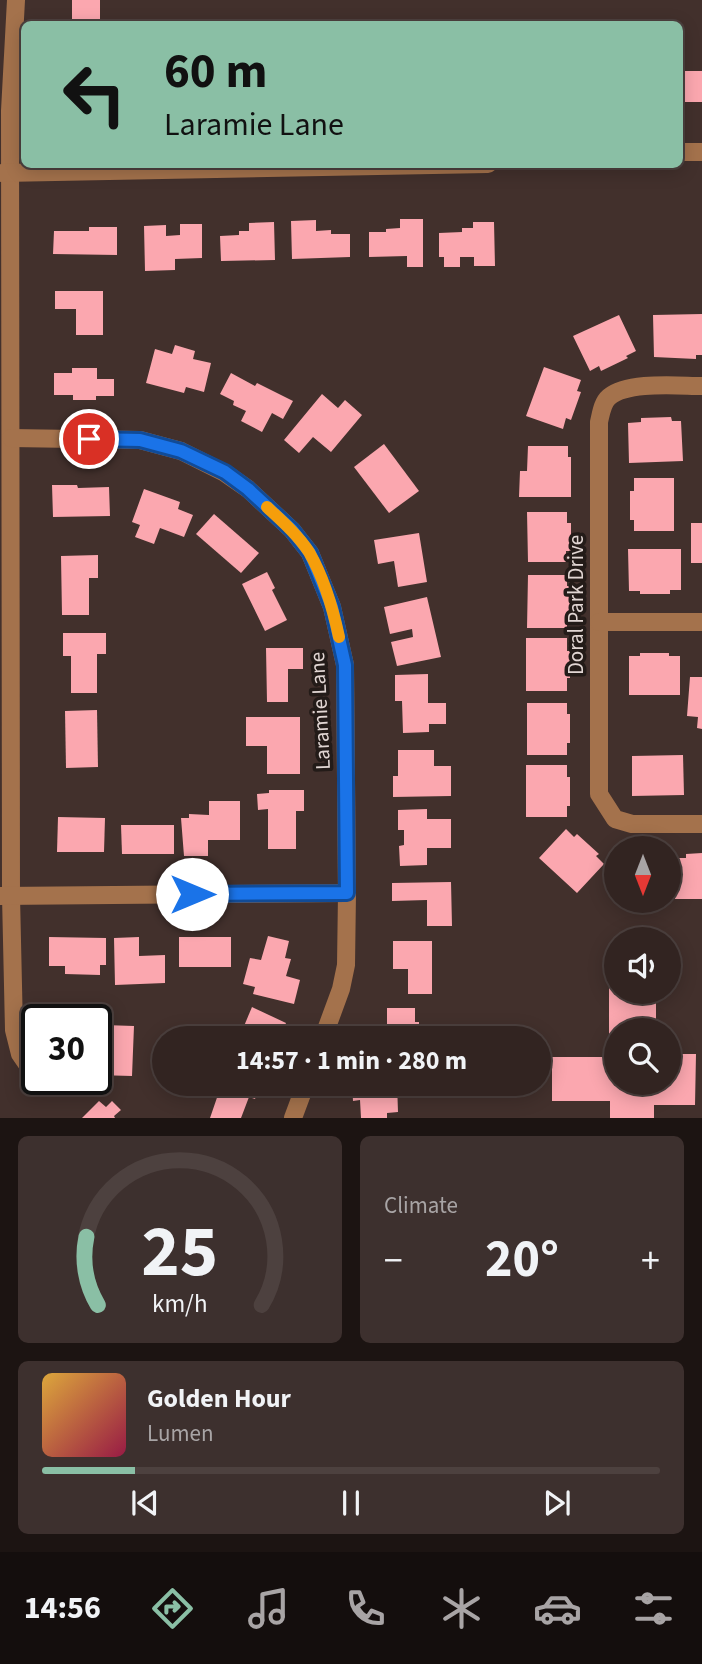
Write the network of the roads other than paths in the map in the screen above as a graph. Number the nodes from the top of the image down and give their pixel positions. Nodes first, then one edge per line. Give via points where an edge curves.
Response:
1 (16, 0) edge
2 (683, 152) edge
3 (702, 152) edge
4 (274, 168) edge
5 (6, 173) edge
6 (702, 386) edge
7 (11, 438) junction
8 (598, 622) junction
9 (702, 622) edge
10 (702, 824) edge
11 (347, 893) junction
12 (5, 896) edge
13 (327, 1026) edge
14 (21, 1055) edge
15 (301, 1096) edge
16 (293, 1118) edge

1 - 5 street
2 - 3 street
4 - 5 street
5 - 7 street
6 - 8 street, Doral Park Drive via 628,388 609,397 602,407
7 - 11 street, Laramie Lane via 140,440 181,451 248,489 310,553 332,607 345,665
7 - 12 street
8 - 9 street
8 - 10 street, Doral Park Drive via 599,794 614,819 632,824
11 - 12 street
11 - 13 street, Laramie Lane via 346,965
12 - 14 street via 13,1030
15 - 16 street

